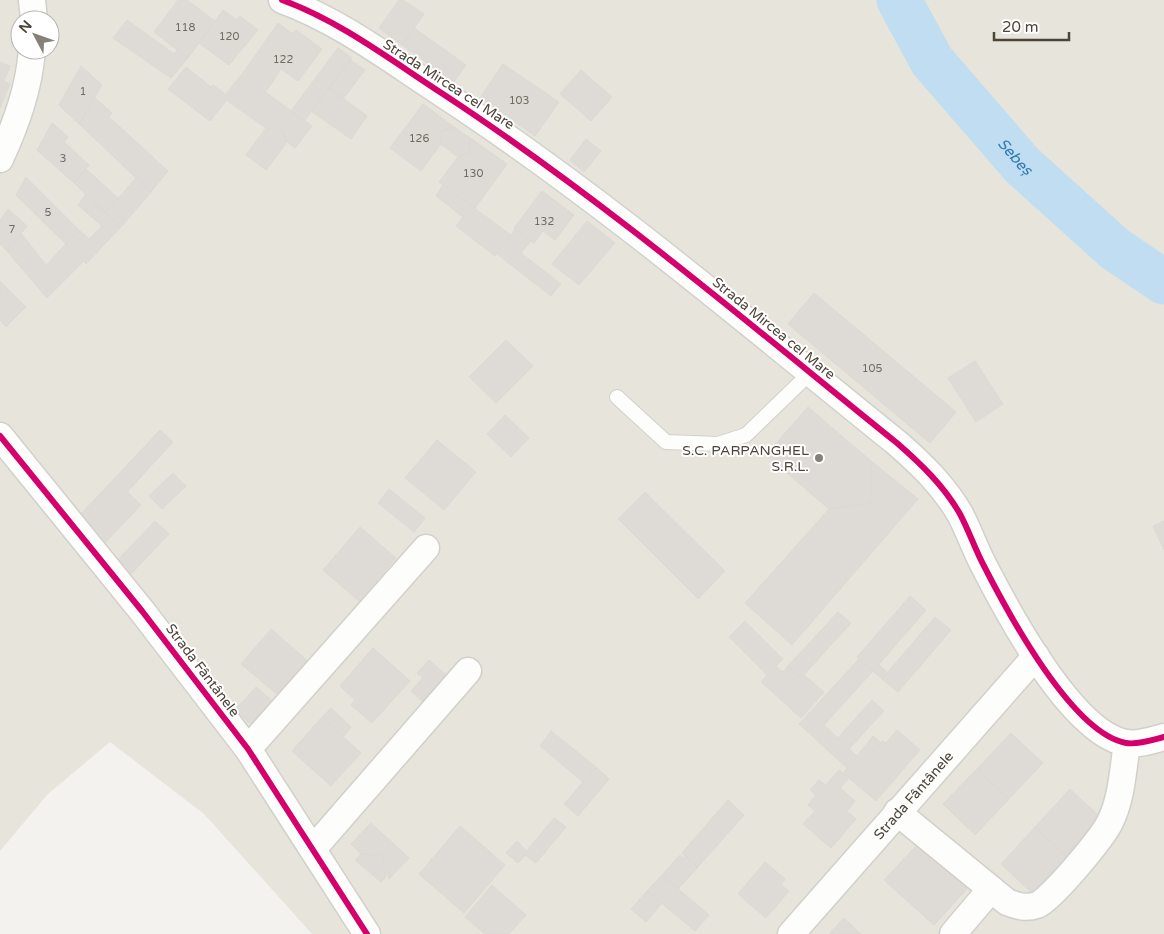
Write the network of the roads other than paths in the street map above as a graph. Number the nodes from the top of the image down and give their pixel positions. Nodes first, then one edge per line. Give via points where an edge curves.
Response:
1 (282, 0) edge
2 (31, 60) edge
3 (0, 159) edge
4 (810, 373) junction
5 (617, 397) dead end
6 (0, 436) edge
7 (426, 548) dead end
8 (1036, 656) junction
9 (468, 671) dead end
10 (1164, 738) edge
11 (1127, 743) junction
12 (248, 749) junction
13 (896, 812) junction
14 (313, 849) junction
15 (991, 889) junction
16 (367, 934) edge
17 (791, 934) edge
18 (953, 934) edge

1 - 4 street, Strada Mircea cel Mare via 335,25 504,134 583,191
2 - 3 street via 17,122
4 - 5 lane via 746,435 718,444 666,442
4 - 8 street, Strada Mircea cel Mare via 930,472 959,514 984,566
6 - 12 street, Strada Fântânele via 142,611
7 - 12 street
8 - 11 street, Strada Mircea cel Mare via 1058,690 1086,719 1108,737
8 - 13 street, Strada Fântânele
9 - 14 street
10 - 11 street, Strada Mircea cel Mare
11 - 15 street via 1119,795 1110,822 1050,894 1038,904 1021,908
12 - 14 street, Strada Fântânele
13 - 15 street
13 - 17 street, Strada Fântânele
14 - 16 street, Strada Fântânele
15 - 18 street

